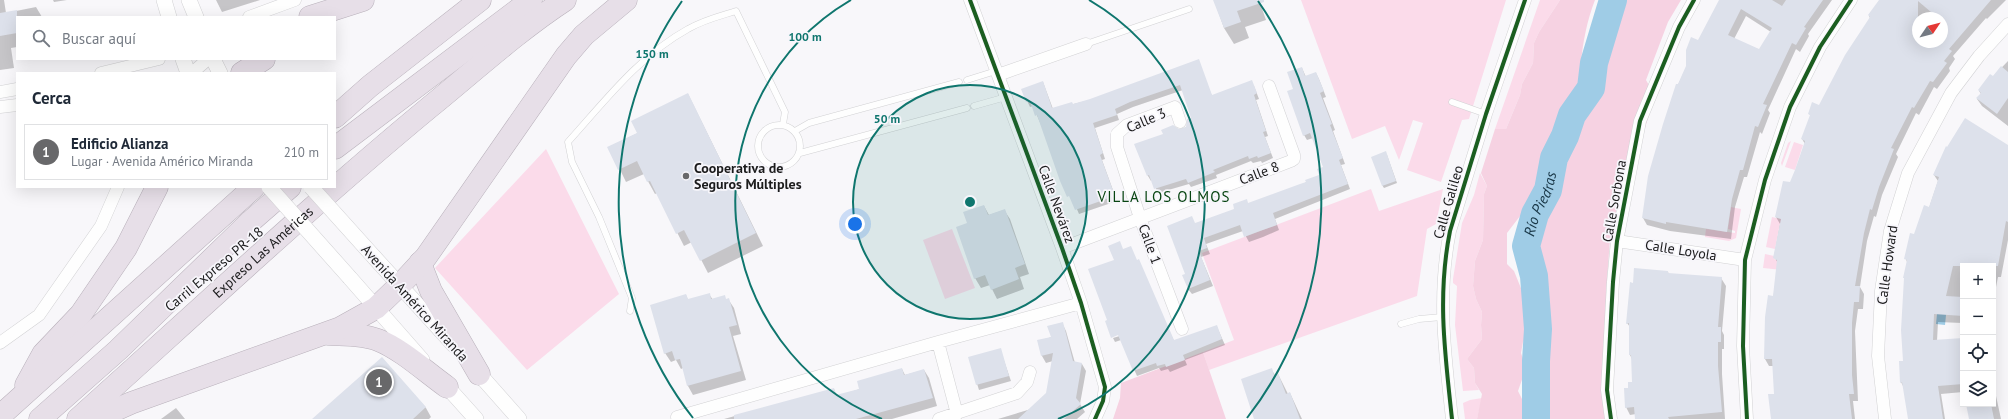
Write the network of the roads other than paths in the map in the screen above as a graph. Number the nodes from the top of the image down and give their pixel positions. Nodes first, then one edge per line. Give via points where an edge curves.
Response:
1 (189, 0) edge
2 (295, 0) edge
3 (363, 0) edge
4 (366, 0) edge
5 (480, 0) edge
6 (531, 0) edge
7 (565, 0) edge
8 (626, 0) edge
9 (970, 0) edge
10 (1525, 0) edge
11 (1694, 0) edge
12 (1851, 0) edge
13 (1190, 10) dead end
14 (196, 16) edge
15 (252, 16) edge
16 (313, 16) edge
17 (336, 16) edge
18 (2008, 24) edge
19 (1086, 44) joint
20 (454, 57) junction
21 (126, 60) edge
22 (155, 60) edge
23 (184, 60) edge
24 (207, 60) edge
25 (214, 60) edge
26 (262, 60) edge
27 (105, 72) edge
28 (107, 72) edge
29 (188, 72) edge
30 (193, 72) edge
31 (220, 72) edge
32 (244, 72) edge
33 (997, 73) junction
34 (967, 80) dead end
35 (959, 82) dead end
36 (1269, 86) dead end
37 (16, 89) edge
38 (0, 92) edge
39 (1006, 98) junction
40 (1452, 102) dead end
41 (16, 105) edge
42 (974, 106) dead end
43 (0, 107) edge
44 (967, 108) dead end
45 (1486, 114) junction
46 (336, 116) edge
47 (1180, 122) dead end
48 (784, 124) junction
49 (795, 131) junction
50 (1117, 134) joint
51 (336, 147) edge
52 (800, 154) junction
53 (336, 164) edge
54 (118, 188) edge
55 (156, 188) edge
56 (253, 188) edge
57 (270, 188) edge
58 (289, 188) edge
59 (309, 188) edge
60 (311, 188) edge
61 (336, 188) edge
62 (336, 188) edge
63 (1140, 218) junction
64 (1617, 240) junction
65 (1062, 248) junction
66 (1745, 260) junction
67 (420, 263) junction
68 (401, 284) junction
69 (1080, 303) junction
70 (376, 308) junction
71 (630, 311) dead end
72 (1442, 317) junction
73 (1401, 324) dead end
74 (1182, 329) dead end
75 (323, 334) junction
76 (938, 342) junction
77 (0, 343) edge
78 (118, 350) junction
79 (1030, 372) dead end
80 (480, 374) junction
81 (447, 387) junction
82 (18, 400) junction
83 (956, 414) junction
84 (0, 416) edge
85 (677, 417) dead end
86 (40, 419) edge
87 (78, 419) edge
88 (96, 419) edge
89 (476, 419) edge
90 (519, 419) edge
91 (939, 419) edge
92 (1095, 419) edge
93 (1452, 419) edge
94 (1611, 419) edge
95 (1747, 419) edge
96 (1885, 419) edge

1 - 14 street
2 - 15 street
3 - 16 highway
4 - 17 highway
5 - 46 highway via 370,86
6 - 20 highway
7 - 62 highway, Expreso Las Américas via 495,54
8 - 67 highway via 584,36 566,56
9 - 33 street, Calle Nevárez
10 - 45 street, Calle Galileo
11 - 64 street, Calle Sorbona via 1678,27 1640,121
12 - 66 street via 1820,47 1790,107 1765,180
13 - 19 lane
18 - 96 street, Calle Howard via 1979,56 1951,94 1908,173 1890,231 1881,292 1878,356
19 - 33 street
20 - 51 highway
20 - 53 highway
21 - 27 street
22 - 28 street
23 - 29 street
24 - 30 street
25 - 31 street
26 - 32 highway
33 - 34 lane
33 - 39 street, Calle Nevárez
35 - 49 lane via 808,123
36 - 63 street, Calle 8 via 1294,159
37 - 38 street
39 - 42 lane
39 - 65 street, Calle Nevárez
40 - 45 lane
41 - 43 street
44 - 52 lane
45 - 72 street, Calle Galileo via 1450,231 1444,273
47 - 50 street, Calle 3 via 1175,107 1127,126
48 - 49 lane
48 - 52 lane via 776,124 763,132 758,145 759,153 768,164 783,167 796,160
48 - 71 lane via 785,112 736,11 687,29 645,58 568,142 572,162 599,217 632,298
49 - 52 lane via 800,142
50 - 63 street, Calle 1 via 1117,147
54 - 77 street via 101,226 39,315
55 - 82 highway via 126,248 81,314 44,354
56 - 82 highway
57 - 70 street, bridge
58 - 78 highway, Carril Expreso PR-18 via 251,221
59 - 78 highway, Carril Expreso PR-18
60 - 68 street, Avenida Américo Miranda, bridge
61 - 87 highway, Expreso Las Américas
63 - 65 street, Calle 8
63 - 74 street, Calle 1
64 - 66 street, Calle Loyola
64 - 94 street, Calle Sorbona via 1608,390
65 - 69 street, Calle Nevárez
66 - 95 street via 1742,346
67 - 68 highway
67 - 80 highway via 431,291
68 - 70 highway
68 - 80 street, Avenida Américo Miranda
69 - 76 street
69 - 92 street, Calle Nevárez via 1104,387 1103,401
70 - 75 highway via 340,328
70 - 81 street
72 - 73 lane
72 - 93 street, Calle Galileo
75 - 81 highway via 377,339
75 - 88 highway via 131,403
76 - 83 street
76 - 85 street
78 - 86 highway, Carril Expreso PR-18
79 - 83 street via 1027,382 1016,393
80 - 90 street, Avenida Américo Miranda
81 - 89 street
82 - 84 highway
83 - 91 street

